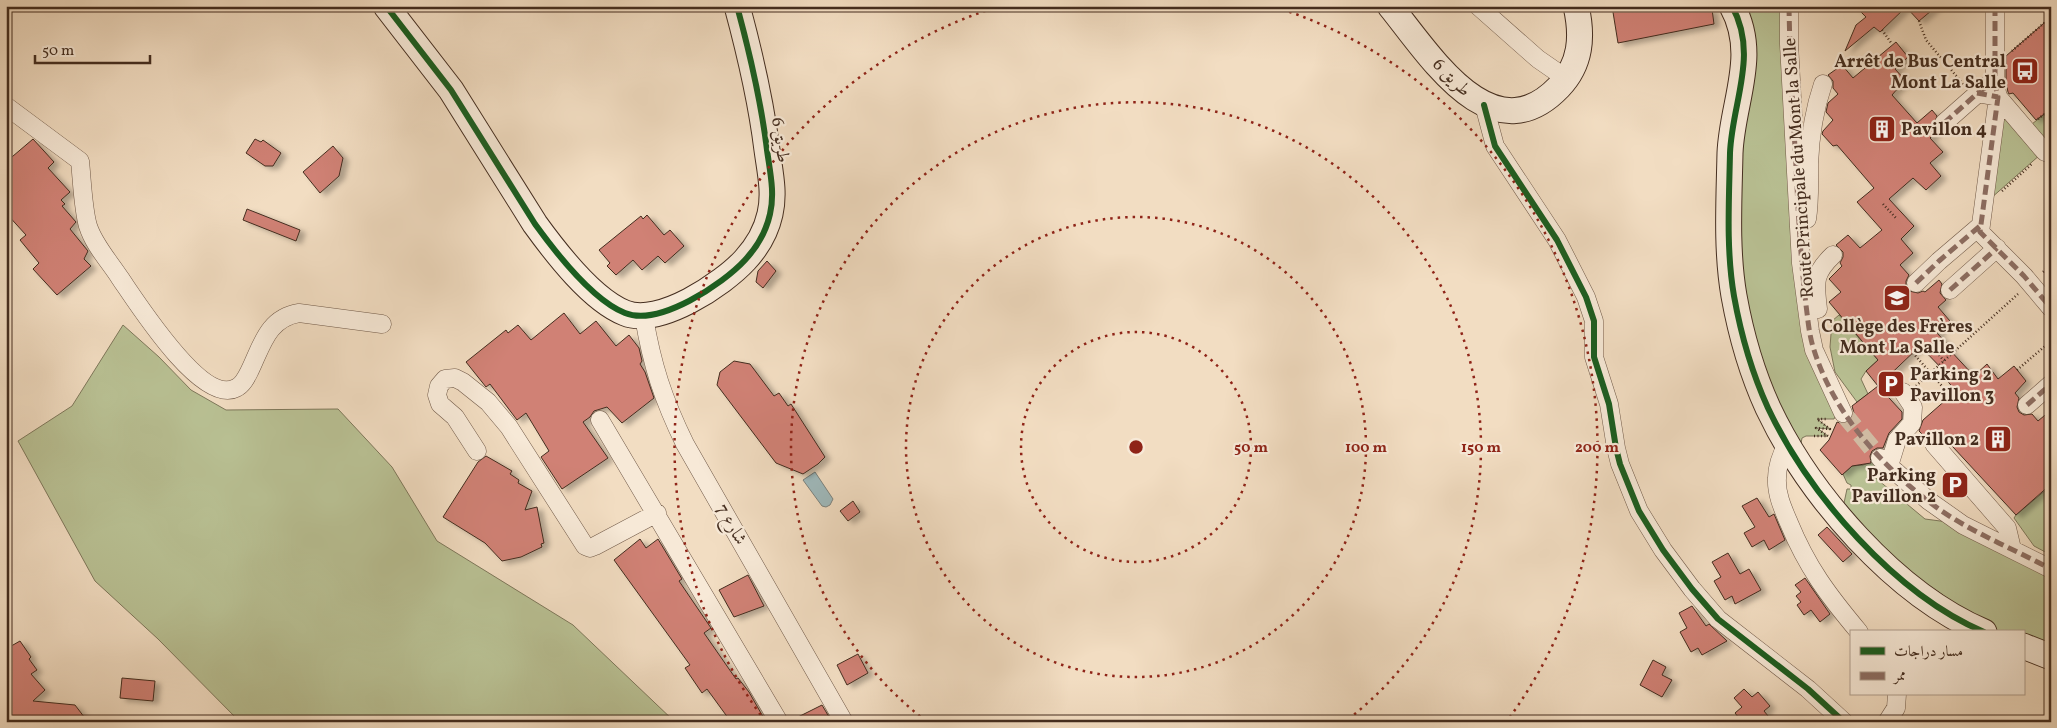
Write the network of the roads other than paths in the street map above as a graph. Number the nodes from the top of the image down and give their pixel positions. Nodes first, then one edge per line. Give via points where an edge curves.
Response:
1 (386, 6) edge
2 (736, 6) edge
3 (1390, 6) edge
4 (1478, 6) edge
5 (1576, 6) edge
6 (1732, 6) edge
7 (1789, 6) edge
8 (1995, 6) edge
9 (1567, 79) junction
10 (1823, 84) dead end
11 (1996, 85) junction
12 (1484, 105) junction
13 (6, 106) edge
14 (1944, 123) dead end
15 (2045, 152) edge
16 (1981, 218) junction
17 (1800, 235) junction
18 (1997, 248) junction
19 (1833, 255) dead end
20 (1916, 283) dead end
21 (1950, 290) dead end
22 (2051, 308) edge
23 (644, 317) junction
24 (382, 324) dead end
25 (1823, 372) junction
26 (2051, 384) edge
27 (1903, 392) dead end
28 (2027, 405) dead end
29 (1842, 410) tunnel mouth
30 (600, 420) dead end
31 (1788, 442) junction
32 (1934, 444) dead end
33 (478, 451) dead end
34 (657, 513) junction
35 (2012, 549) junction
36 (2051, 569) edge
37 (1857, 630) edge
38 (1979, 630) edge
39 (2024, 646) edge
40 (2051, 657) edge
41 (1897, 696) edge
42 (779, 722) edge
43 (844, 722) edge
44 (1844, 722) edge
45 (1887, 722) edge

1 - 23 street via 451,90 535,224 572,271 611,305 627,314
2 - 23 street, طريق 6 via 762,110 772,196 770,214 759,243 735,270 715,286 688,300
3 - 12 street, طريق 6 via 1451,79
4 - 9 street via 1552,71
5 - 9 street, طريق 6 via 1580,49
6 - 31 street via 1743,33 1745,62 1730,150 1732,286 1751,364 1768,408
7 - 17 street, Route Principale du Mont la Salle
8 - 11 street
9 - 12 street, طريق 6 via 1534,107 1505,111
10 - 17 street via 1811,143 1807,218
11 - 14 street via 1972,91
11 - 15 street
11 - 16 street
12 - 44 street via 1495,146 1557,240 1586,297 1594,321 1594,357 1609,404 1616,448 1639,511 1663,550 1718,619 1808,689
13 - 24 street via 80,161 88,226 98,246 154,329 173,352 210,385 222,390 236,388 246,379 273,325 290,314
16 - 18 street via 1980,232
16 - 20 street
17 - 25 street, Route Principale du Mont la Salle via 1810,330
18 - 21 street
18 - 22 street via 2035,279
19 - 25 street via 1821,267 1817,278
23 - 43 street, شارع 7 via 652,360 672,418
25 - 29 street, Route Principale du Mont la Salle
26 - 28 street
27 - 35 street via 1913,406 1912,423 1884,462 1928,501 1969,528
30 - 34 street
31 - 37 street via 1777,476 1783,509 1820,584
31 - 38 street via 1827,502 1881,561 1930,603
32 - 35 street via 2007,528
33 - 34 street via 455,417 440,404 439,386 446,379 455,378 463,382 488,402 509,426 585,546 590,548
34 - 42 street
35 - 36 street
39 - 40 street
41 - 45 street via 1896,708

